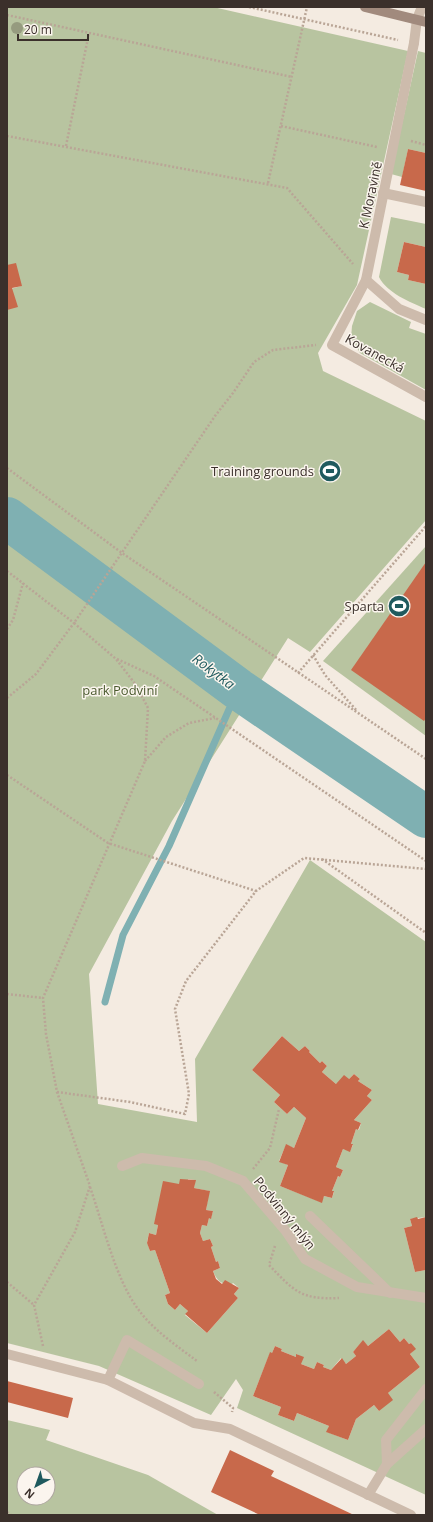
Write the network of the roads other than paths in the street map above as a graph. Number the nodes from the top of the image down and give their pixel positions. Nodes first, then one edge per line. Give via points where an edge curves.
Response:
1 (366, 7) edge
2 (422, 7) edge
3 (392, 10) edge
4 (422, 20) edge
5 (383, 193) junction
6 (426, 202) edge
7 (366, 280) junction
8 (426, 320) edge
9 (332, 345) joint
10 (426, 396) edge
11 (122, 1166) dead end
12 (310, 1216) dead end
13 (390, 1293) junction
14 (426, 1298) edge
15 (7, 1354) edge
16 (108, 1380) junction
17 (204, 1386) road end
18 (426, 1389) edge
19 (426, 1428) edge
20 (387, 1464) junction
21 (368, 1495) junction
22 (411, 1515) edge

1 - 3 main road
2 - 4 street
3 - 4 main road
4 - 5 street, K Moravině via 414,43
5 - 6 street
5 - 7 street, K Moravině
7 - 8 street via 399,310
7 - 9 street, K Moravině
9 - 10 street, Kovanecká
11 - 13 street, Podvinný mlýn via 142,1158 206,1166 243,1181 285,1230 305,1259 357,1286
12 - 13 street
13 - 14 street, Podvinný mlýn
15 - 16 street
16 - 17 street via 127,1340
16 - 21 street via 194,1423 230,1429
18 - 20 street via 386,1440
19 - 20 street
20 - 21 street
21 - 22 street

